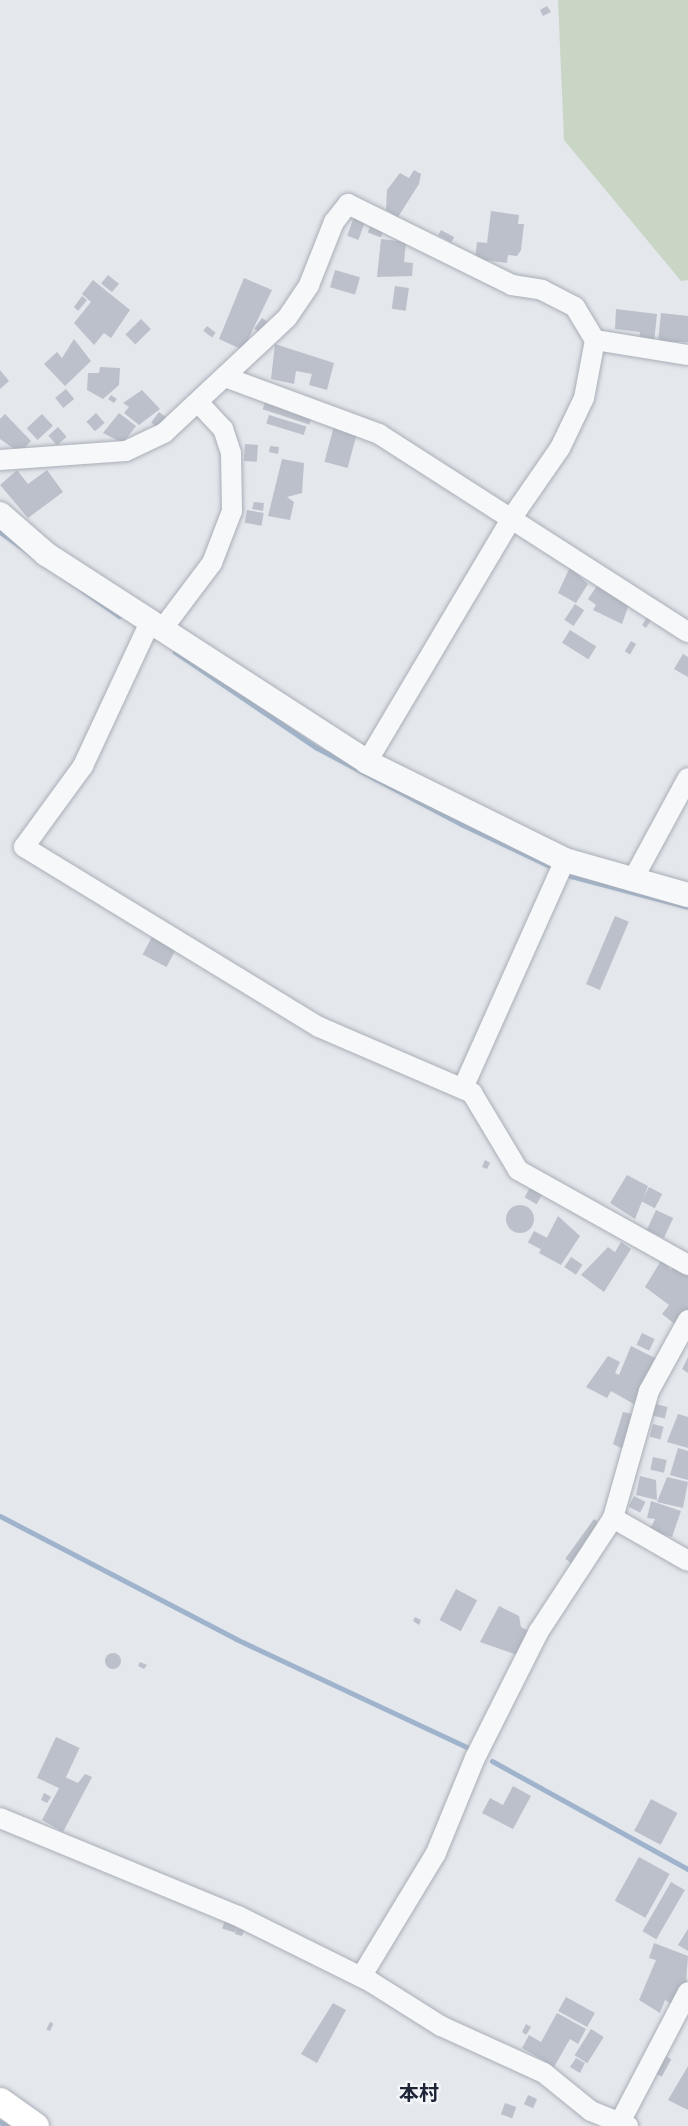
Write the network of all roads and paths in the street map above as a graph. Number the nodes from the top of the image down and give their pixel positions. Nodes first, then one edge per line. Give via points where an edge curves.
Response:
1 (595, 340) junction
2 (688, 355) edge
3 (228, 378) junction
4 (199, 403) junction
5 (0, 460) edge
6 (0, 514) edge
7 (513, 516) junction
8 (150, 627) junction
9 (688, 632) edge
10 (367, 762) junction
11 (688, 778) edge
12 (562, 867) junction
13 (632, 881) junction
14 (688, 895) edge
15 (463, 1088) junction
16 (688, 1265) edge
17 (688, 1320) edge
18 (613, 1518) junction
19 (688, 1561) edge
20 (0, 1818) edge
21 (361, 1977) junction
22 (688, 1992) edge
23 (0, 2101) edge
24 (27, 2124) edge
25 (622, 2125) edge

1 - 2 street
1 - 3 street via 583,316 561,297 512,285 348,204 334,222 298,302
1 - 7 street via 584,398 560,448
3 - 4 street
3 - 7 street via 355,420
4 - 5 street via 164,433 126,452
4 - 8 street via 223,429 231,453 232,511 212,563
6 - 8 street via 46,554
7 - 9 street
7 - 10 street
8 - 10 street
8 - 15 street via 83,766 24,847 319,1028
10 - 12 street
11 - 13 street
12 - 13 street
12 - 15 street
13 - 14 street
15 - 16 street via 478,1100 518,1170
17 - 18 street via 649,1391
18 - 19 street
18 - 21 street via 539,1631 475,1758 436,1853
20 - 21 street via 238,1916
21 - 25 street via 441,2026 544,2073 591,2111
22 - 25 street
23 - 24 main road

